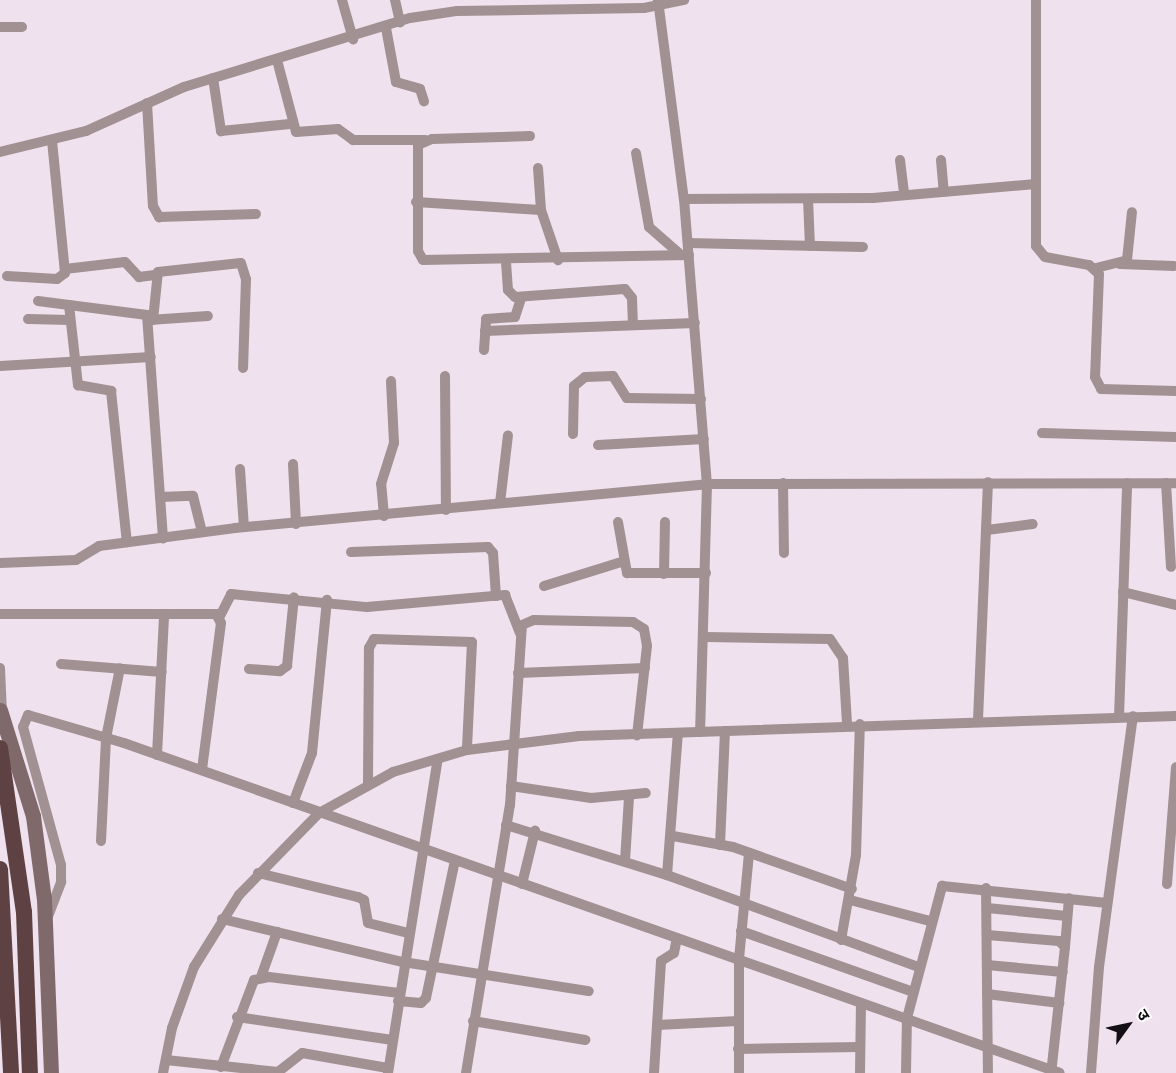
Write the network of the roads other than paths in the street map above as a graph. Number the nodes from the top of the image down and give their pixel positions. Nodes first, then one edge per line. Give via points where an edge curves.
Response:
1 (342, 0) edge
2 (395, 0) edge
3 (684, 0) edge
4 (1036, 0) edge
5 (659, 3) edge
6 (517, 5) edge
7 (400, 22) junction
8 (0, 27) edge
9 (22, 27) dead end
10 (386, 27) junction
11 (352, 39) junction
12 (278, 60) junction
13 (213, 78) junction
14 (424, 101) dead end
15 (147, 103) junction
16 (290, 124) junction
17 (530, 136) dead end
18 (52, 140) junction
19 (426, 140) junction
20 (0, 152) edge
21 (636, 153) dead end
22 (900, 160) dead end
23 (941, 160) dead end
24 (538, 168) dead end
25 (1035, 184) junction
26 (944, 192) junction
27 (904, 195) junction
28 (684, 199) junction
29 (808, 199) junction
30 (416, 201) junction
31 (541, 210) junction
32 (1132, 212) dead end
33 (256, 214) dead end
34 (688, 243) junction
35 (810, 246) junction
36 (863, 247) dead end
37 (685, 255) junction
38 (558, 260) junction
39 (506, 262) junction
40 (1120, 264) junction
41 (1174, 266) dead end
42 (1095, 268) junction
43 (66, 269) junction
44 (155, 275) junction
45 (7, 276) dead end
46 (521, 298) junction
47 (38, 300) dead end
48 (69, 305) junction
49 (208, 316) dead end
50 (28, 319) dead end
51 (70, 320) junction
52 (151, 320) junction
53 (695, 323) junction
54 (633, 325) junction
55 (484, 331) junction
56 (484, 351) dead end
57 (151, 357) junction
58 (74, 363) junction
59 (0, 366) edge
60 (243, 368) dead end
61 (445, 376) dead end
62 (391, 381) dead end
63 (1176, 391) edge
64 (701, 399) junction
65 (1042, 433) dead end
66 (573, 434) dead end
67 (508, 435) dead end
68 (1176, 437) edge
69 (704, 439) junction
70 (598, 445) dead end
71 (293, 464) dead end
72 (240, 469) dead end
73 (988, 482) junction
74 (783, 483) junction
75 (1127, 483) junction
76 (1171, 483) edge
77 (707, 484) junction
78 (160, 498) junction
79 (500, 503) junction
80 (446, 510) junction
81 (384, 516) junction
82 (618, 522) dead end
83 (665, 522) dead end
84 (296, 524) junction
85 (1033, 524) dead end
86 (244, 527) junction
87 (987, 530) junction
88 (202, 532) junction
89 (163, 538) junction
90 (127, 542) junction
91 (351, 552) dead end
92 (784, 554) dead end
93 (621, 562) junction
94 (0, 563) edge
95 (1171, 567) dead end
96 (706, 573) junction
97 (664, 574) junction
98 (544, 586) dead end
99 (1123, 592) junction
100 (496, 596) junction
101 (294, 597) junction
102 (327, 600) junction
103 (1176, 605) edge
104 (0, 614) edge
105 (164, 615) junction
106 (219, 618) junction
107 (520, 633) junction
108 (706, 637) junction
109 (61, 664) dead end
110 (0, 668) edge
111 (120, 668) junction
112 (645, 668) junction
113 (249, 669) dead end
114 (162, 672) junction
115 (518, 673) junction
116 (1, 711) edge
117 (1133, 716) junction
118 (1176, 716) edge
119 (1119, 717) junction
120 (978, 720) junction
121 (848, 724) junction
122 (860, 724) junction
123 (726, 731) junction
124 (700, 732) junction
125 (678, 734) junction
126 (637, 735) junction
127 (106, 738) junction
128 (514, 743) junction
129 (0, 748) edge
130 (467, 750) junction
131 (157, 755) junction
132 (438, 759) junction
133 (1176, 767) edge
134 (202, 770) junction
135 (368, 783) junction
136 (511, 786) junction
137 (646, 793) dead end
138 (629, 797) junction
139 (293, 803) junction
140 (319, 813) junction
141 (507, 825) junction
142 (535, 831) junction
143 (673, 836) junction
144 (100, 841) dead end
145 (720, 845) junction
146 (424, 848) junction
147 (749, 853) junction
148 (455, 860) junction
149 (625, 861) junction
150 (0, 869) edge
151 (258, 873) junction
152 (497, 875) junction
153 (667, 875) junction
154 (522, 884) junction
155 (1167, 884) dead end
156 (986, 888) junction
157 (851, 894) junction
158 (1069, 898) junction
159 (744, 902) junction
160 (1107, 903) junction
161 (987, 908) junction
162 (1067, 916) junction
163 (222, 919) junction
164 (930, 921) junction
165 (45, 922) junction
166 (741, 931) junction
167 (276, 932) junction
168 (408, 933) junction
169 (987, 935) junction
170 (677, 938) junction
171 (841, 940) junction
172 (1065, 947) junction
173 (739, 959) junction
174 (403, 962) junction
175 (987, 965) junction
176 (433, 966) junction
177 (919, 967) junction
178 (1063, 972) junction
179 (481, 975) junction
180 (261, 977) junction
181 (589, 991) dead end
182 (913, 992) junction
183 (987, 994) junction
184 (399, 997) junction
185 (861, 1003) junction
186 (1059, 1003) junction
187 (237, 1017) junction
188 (907, 1018) junction
189 (473, 1021) junction
190 (738, 1021) junction
191 (657, 1025) junction
192 (392, 1040) junction
193 (585, 1040) dead end
194 (860, 1047) junction
195 (738, 1048) junction
196 (986, 1049) junction
197 (166, 1060) junction
198 (221, 1067) junction
199 (388, 1070) edge
200 (279, 1072) edge
201 (1054, 1072) edge
202 (11, 1073) edge
203 (30, 1073) edge
204 (51, 1073) edge
205 (164, 1073) edge
206 (466, 1073) edge
207 (654, 1073) edge
208 (739, 1073) edge
209 (860, 1073) edge
210 (906, 1073) edge
211 (988, 1073) edge
212 (1091, 1073) edge

1 - 11 street
2 - 7 street
3 - 5 street
4 - 25 street
5 - 6 street
5 - 28 street
6 - 7 street via 438,12
7 - 10 street
8 - 9 street
10 - 11 street
10 - 14 street via 396,82 420,89
11 - 12 street
12 - 13 street
12 - 16 street
13 - 15 street
13 - 16 street via 221,131
15 - 18 street via 111,122
15 - 33 street via 153,206 159,217
16 - 19 street via 304,134 342,130 353,140
17 - 19 street
18 - 20 street
18 - 43 street
19 - 30 street via 415,152
21 - 37 street via 649,227
22 - 27 street
23 - 26 street
24 - 31 street
25 - 26 street
25 - 42 street via 1039,254
26 - 27 street
27 - 29 street
28 - 29 street
28 - 34 street
29 - 35 street
30 - 31 street
30 - 39 street via 418,251 423,261
31 - 38 street
32 - 40 street via 1129,255
34 - 35 street
34 - 37 street
35 - 36 street
37 - 38 street
37 - 53 street
38 - 39 street
39 - 46 street via 508,290
40 - 41 street
40 - 42 street
42 - 63 street via 1100,285 1097,384 1109,390
43 - 44 street via 125,262 135,276
43 - 45 street via 57,279
44 - 52 street
44 - 60 street via 180,268 244,266
46 - 54 street via 625,289 632,297
46 - 55 street via 515,317 486,319
47 - 48 street
48 - 51 street
48 - 52 street via 143,313
49 - 52 street
50 - 51 street
51 - 58 street
52 - 57 street
53 - 54 street
53 - 64 street
54 - 55 street
55 - 56 street
57 - 58 street
57 - 78 street
58 - 59 street
58 - 90 street via 78,385 111,391
61 - 80 street
62 - 81 street via 394,443 381,484
64 - 66 street via 627,398 613,376 585,377 574,386
64 - 69 street
65 - 68 street
67 - 79 street
69 - 70 street
69 - 77 street
71 - 84 street
72 - 86 street
73 - 74 street
73 - 75 street
73 - 87 street
74 - 77 street
74 - 92 street
75 - 76 street
75 - 99 street
76 - 95 street
77 - 79 street
77 - 96 street
78 - 88 street via 193,496
78 - 89 street
79 - 80 street
80 - 81 street
81 - 84 street
82 - 93 street
83 - 97 street
84 - 86 street
85 - 87 street
86 - 88 street
87 - 120 street
88 - 89 street
89 - 90 street
90 - 94 street via 99,546 76,560
91 - 100 street via 488,547 493,553
93 - 97 street via 632,574
93 - 98 street
96 - 97 street
96 - 108 street
99 - 103 street
99 - 119 street
100 - 102 street via 367,607
100 - 107 street via 511,599
101 - 102 street
101 - 106 street via 231,594
101 - 113 street via 287,666 280,671
102 - 139 street via 312,753
104 - 105 street
105 - 106 street
105 - 114 street
106 - 134 street
107 - 112 street via 522,625 534,620 633,622 647,635
107 - 115 street
108 - 121 street via 830,639 843,658
108 - 124 street
109 - 111 street
110 - 116 street
111 - 114 street
111 - 127 street
112 - 115 street
112 - 126 street
114 - 131 street
115 - 128 street
116 - 165 main road via 33,816
117 - 118 street
117 - 119 street
117 - 160 street
119 - 120 street
120 - 122 street
121 - 122 street
121 - 123 street
122 - 157 street
123 - 124 street
123 - 145 street
124 - 125 street
125 - 126 street
125 - 143 street
126 - 128 street
127 - 131 street
127 - 144 street
127 - 165 street via 34,715 22,721 61,865 61,882
128 - 130 street
128 - 136 street
129 - 203 highway via 24,912
130 - 132 street
130 - 135 street via 472,642 374,639 369,648
131 - 134 street
132 - 135 street
132 - 146 street
133 - 155 street
134 - 139 street
135 - 140 street
136 - 138 street via 591,798
136 - 141 street
137 - 138 street
138 - 149 street
139 - 140 street
140 - 146 street
140 - 151 street
141 - 142 street
141 - 152 street
142 - 149 street
142 - 154 street
143 - 145 street
143 - 153 street
145 - 147 street
146 - 148 street
146 - 168 street
147 - 157 street
147 - 159 street
148 - 152 street
148 - 176 street
149 - 153 street
150 - 202 highway
151 - 163 street
151 - 168 street via 358,897 364,900 368,923
152 - 154 street
152 - 179 street
153 - 159 street
154 - 170 street
156 - 158 street
156 - 161 street
156 - 164 street via 942,886
157 - 164 street
157 - 171 street
158 - 160 street
158 - 162 street
159 - 166 street
159 - 171 street
160 - 212 street
161 - 162 street
161 - 169 street
162 - 172 street
163 - 167 street
163 - 197 street via 183,992
164 - 177 street
165 - 204 main road
166 - 173 street
166 - 182 street
167 - 174 street
167 - 180 street
168 - 174 street
169 - 172 street via 1059,941
169 - 175 street
170 - 173 street
170 - 191 street via 674,953 662,961
171 - 177 street
172 - 178 street
173 - 185 street
173 - 190 street
174 - 176 street
174 - 184 street
175 - 178 street
175 - 183 street
176 - 179 street
176 - 184 street via 424,1001
177 - 182 street
178 - 186 street
179 - 181 street
179 - 189 street
180 - 184 street
180 - 187 street via 249,984
182 - 188 street
183 - 186 street
183 - 196 street
184 - 192 street
185 - 188 street
185 - 194 street
186 - 201 street
187 - 192 street
187 - 198 street
188 - 196 street
188 - 210 street
189 - 193 street
189 - 206 street
190 - 191 street
190 - 195 street
191 - 207 street
192 - 199 street
194 - 195 street
194 - 209 street
195 - 208 street
196 - 201 street
196 - 211 street
197 - 198 street
197 - 205 street
198 - 200 street
199 - 200 street via 302,1053

